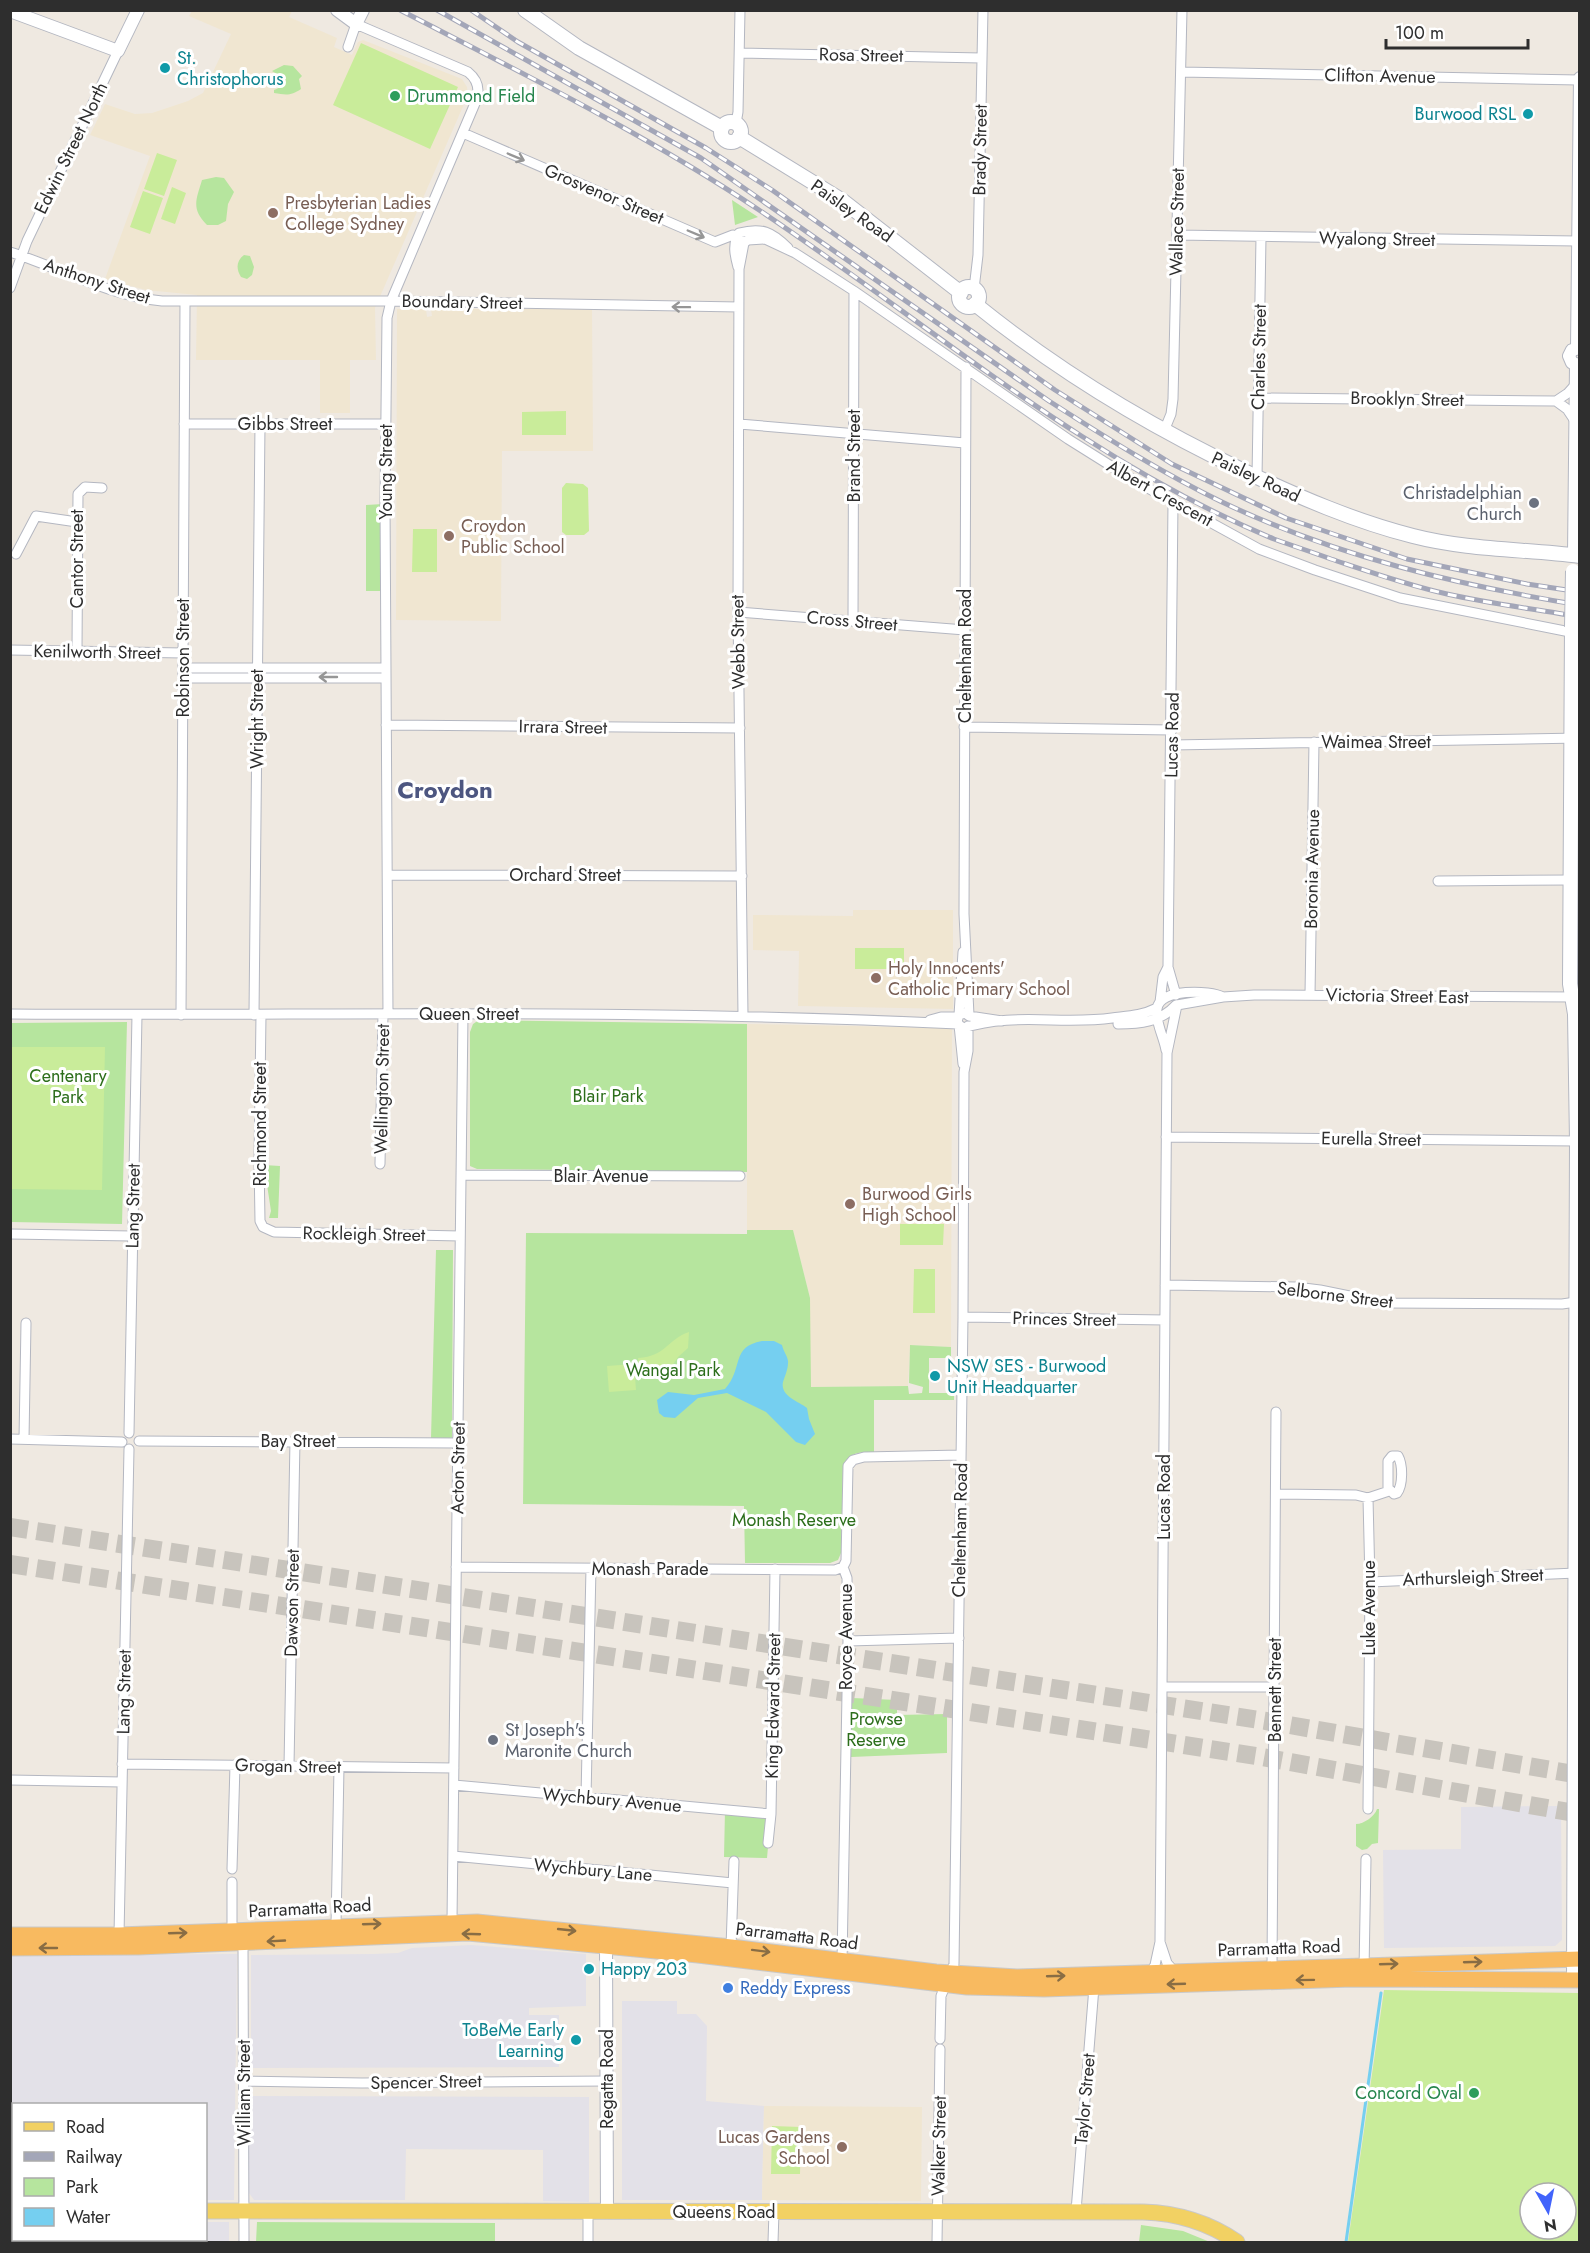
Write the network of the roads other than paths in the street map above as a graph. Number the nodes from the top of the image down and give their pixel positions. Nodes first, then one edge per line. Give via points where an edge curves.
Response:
1 (138, 10) edge
2 (337, 10) edge
3 (363, 10) edge
4 (525, 10) edge
5 (740, 10) edge
6 (983, 10) edge
7 (1182, 10) edge
8 (10, 11) edge
9 (35, 15) edge
10 (356, 24) junction
11 (348, 47) dead end
12 (118, 51) junction
13 (740, 53) junction
14 (981, 58) junction
15 (1181, 72) junction
16 (1580, 79) edge
17 (737, 130) junction
18 (463, 134) junction
19 (1579, 154) edge
20 (1177, 235) junction
21 (1261, 237) junction
22 (740, 240) junction
23 (1577, 241) junction
24 (10, 252) edge
25 (21, 255) junction
26 (10, 288) edge
27 (854, 291) junction
28 (967, 291) junction
29 (391, 301) junction
30 (185, 302) junction
31 (739, 307) junction
32 (1578, 348) edge
33 (1578, 365) edge
34 (966, 368) junction
35 (1576, 384) junction
36 (1258, 398) junction
37 (1556, 401) junction
38 (1575, 421) junction
39 (184, 424) junction
40 (260, 424) junction
41 (386, 424) junction
42 (739, 424) junction
43 (1164, 431) junction
44 (854, 434) junction
45 (965, 443) junction
46 (1257, 477) junction
47 (102, 488) dead end
48 (1173, 502) junction
49 (77, 522) junction
50 (16, 554) dead end
51 (1577, 555) edge
52 (738, 612) junction
53 (853, 621) junction
54 (965, 630) junction
55 (1574, 631) edge
56 (10, 650) edge
57 (77, 651) junction
58 (183, 653) junction
59 (257, 672) junction
60 (183, 673) junction
61 (386, 673) junction
62 (386, 725) junction
63 (964, 727) junction
64 (740, 728) junction
65 (1172, 730) junction
66 (1575, 739) edge
67 (1314, 742) junction
68 (1172, 745) junction
69 (1575, 801) edge
70 (388, 875) junction
71 (742, 876) junction
72 (1570, 880) junction
73 (1438, 881) dead end
74 (1168, 967) junction
75 (1310, 995) junction
76 (1577, 998) edge
77 (1177, 1000) junction
78 (1159, 1011) junction
79 (10, 1014) edge
80 (181, 1014) junction
81 (385, 1014) junction
82 (463, 1014) junction
83 (136, 1015) junction
84 (257, 1015) junction
85 (743, 1015) junction
86 (964, 1020) junction
87 (1167, 1053) junction
88 (1166, 1137) junction
89 (1577, 1142) junction
90 (380, 1164) dead end
91 (1577, 1171) edge
92 (461, 1175) junction
93 (740, 1176) dead end
94 (267, 1230) joint
95 (10, 1234) edge
96 (132, 1236) junction
97 (460, 1236) junction
98 (1165, 1285) junction
99 (1576, 1302) junction
100 (963, 1317) junction
101 (1165, 1320) junction
102 (26, 1323) dead end
103 (1578, 1346) edge
104 (1276, 1412) dead end
105 (129, 1432) junction
106 (10, 1439) edge
107 (24, 1440) junction
108 (296, 1440) junction
109 (138, 1441) junction
110 (122, 1442) junction
111 (458, 1443) junction
112 (129, 1449) junction
113 (961, 1455) junction
114 (1389, 1491) dead end
115 (1277, 1494) junction
116 (1368, 1498) junction
117 (456, 1567) junction
118 (843, 1567) junction
119 (591, 1568) junction
120 (775, 1569) junction
121 (1576, 1573) junction
122 (1370, 1582) junction
123 (959, 1638) junction
124 (848, 1641) junction
125 (1162, 1687) junction
126 (1274, 1688) junction
127 (1577, 1742) edge
128 (122, 1764) junction
129 (235, 1766) junction
130 (289, 1766) junction
131 (339, 1767) junction
132 (454, 1768) junction
133 (10, 1780) edge
134 (122, 1782) junction
135 (453, 1785) junction
136 (586, 1797) junction
137 (1368, 1809) dead end
138 (771, 1814) junction
139 (768, 1843) dead end
140 (453, 1856) junction
141 (1366, 1859) dead end
142 (734, 1861) dead end
143 (232, 1869) dead end
144 (232, 1882) dead end
145 (733, 1883) junction
146 (452, 1921) junction
147 (336, 1926) junction
148 (232, 1931) junction
149 (10, 1935) edge
150 (119, 1935) junction
151 (1160, 1942) junction
152 (243, 1943) junction
153 (606, 1946) junction
154 (731, 1947) junction
155 (10, 1948) edge
156 (1577, 1959) edge
157 (842, 1961) junction
158 (1447, 1963) junction
159 (1272, 1968) junction
160 (1174, 1971) junction
161 (1151, 1972) junction
162 (1364, 1972) junction
163 (947, 1979) junction
164 (1448, 1979) junction
165 (1577, 1980) edge
166 (1094, 1987) junction
167 (244, 2081) junction
168 (608, 2081) junction
169 (207, 2211) edge
170 (243, 2211) junction
171 (588, 2211) junction
172 (938, 2211) junction
173 (1076, 2211) junction
174 (607, 2212) junction
175 (774, 2212) junction
176 (243, 2242) edge
177 (588, 2242) edge
178 (773, 2242) edge
179 (937, 2242) edge
180 (1237, 2242) edge

1 - 12 street, Edwin Street North
2 - 10 street
3 - 10 street
4 - 17 main road, Paisley Road via 579,48 722,128 726,140 734,141
5 - 13 street
6 - 14 street, Brady Street
7 - 15 street, Wallace Street
8 - 9 street
9 - 12 street
10 - 11 street
10 - 18 street, Young Street via 472,75 478,97
12 - 25 street, Edwin Street North
13 - 14 street, Rosa Street
13 - 17 street
14 - 28 street, Brady Street via 978,255
15 - 16 street, Clifton Avenue
15 - 20 street, Wallace Street
16 - 19 street
17 - 28 main road, Paisley Road
18 -> 22 street, Grosvenor Street via 715,242 733,235
18 - 29 street, Young Street
19 - 23 street
20 - 21 street, Wyalong Street
20 - 43 street, Wallace Street via 1173,399 1172,414
21 - 23 street, Wyalong Street
21 - 36 street, Charles Street
22 - 27 street, Albert Crescent via 739,233 752,230 776,236 795,254
22 - 31 street, Webb Street via 734,253 739,269
23 - 32 street
24 - 25 street, Anthony Street
25 - 26 street, Edwin Street North
25 - 30 street, Anthony Street via 144,299
27 - 34 street, Albert Crescent
27 - 44 street, Brand Street
28 - 43 main road, Paisley Road via 960,298 964,305 975,304 1047,357
29 - 30 street, Boundary Street
31 -> 29 street, Boundary Street
29 - 41 street, Young Street via 387,323
30 - 39 street, Robinson Street
31 - 42 street, Webb Street
32 - 33 street via 1569,356
33 - 35 street
34 - 45 street, Cheltenham Road
34 - 48 street, Albert Crescent via 1068,439
35 - 37 street
35 - 38 street
36 - 37 street, Brooklyn Street
36 - 46 street, Charles Street
37 - 38 street
38 - 51 street
39 - 40 street, Gibbs Street
39 - 58 street, Robinson Street
40 - 41 street, Gibbs Street
40 - 59 street, Wright Street
41 - 61 street, Young Street
42 - 44 street
42 - 52 street, Webb Street
43 - 46 main road, Paisley Road
44 - 45 street
44 - 53 street, Brand Street
45 - 54 street, Cheltenham Road
46 - 51 main road, Paisley Road via 1322,507 1413,536 1450,544
47 - 49 street, Cantor Street via 80,490
48 - 55 street, Albert Crescent via 1259,549 1400,598
48 - 65 street, Lucas Road
49 - 50 street via 36,516
49 - 57 street, Cantor Street
51 - 55 main road, bridge via 1572,571
52 - 53 street, Cross Street
52 - 64 street, Webb Street
53 - 54 street, Cross Street
54 - 63 street, Cheltenham Road
55 - 66 main road
56 - 57 street, Kenilworth Street
57 - 58 street, Kenilworth Street
58 - 60 street, Robinson Street
59 - 60 street
59 - 61 street
59 - 84 street, Wright Street
60 - 80 street, Robinson Street
61 - 62 street, Young Street
62 - 64 street, Irrara Street
62 - 70 street, Young Street
63 - 65 street
63 - 86 street, Cheltenham Road
64 - 71 street, Webb Street
65 - 68 street, Lucas Road
66 - 67 street, Waimea Street
66 - 69 main road
67 - 68 street, Waimea Street
67 - 75 street, Boronia Avenue
68 - 74 street, Lucas Road
69 - 72 main road
70 - 71 street, Orchard Street
70 - 81 street, Young Street
71 - 85 street, Webb Street
72 - 73 street
72 - 76 main road
74 - 77 street, Lucas Road
74 - 78 street, Lucas Road
75 - 76 street, Victoria Street East
75 - 77 street, Victoria Street East
76 - 89 main road
77 - 78 street
77 - 78 street via 1170,994
77 - 87 street, Lucas Road
78 - 86 street, Queen Street via 1104,1020
78 - 87 street, Lucas Road
79 - 83 street, Queen Street
80 - 83 street, Queen Street
80 - 84 street, Queen Street
81 - 82 street, Queen Street
81 - 84 street, Queen Street
81 - 90 street, Wellington Street
82 - 85 street, Queen Street
82 - 92 street, Acton Street
83 - 96 street, Lang Street
84 - 94 street, Richmond Street via 260,1221
85 - 86 street, Queen Street
86 - 100 street, Cheltenham Road
87 - 88 street, Lucas Road
88 - 89 street, Eurella Street
88 - 98 street, Lucas Road
89 - 91 main road
91 - 99 main road
92 - 93 street, Blair Avenue
92 - 97 street, Acton Street
94 - 97 street, Rockleigh Street
95 - 96 street
96 - 105 street, Lang Street
97 - 111 street, Acton Street
98 - 99 street, Selborne Street via 1296,1287 1384,1303
98 - 101 street, Lucas Road
99 - 103 main road
100 - 101 street, Princes Street
100 - 113 street, Cheltenham Road
101 - 125 street, Lucas Road
102 - 107 street
103 - 121 main road
104 - 115 street, Bennett Street
105 - 109 street
105 - 110 street
106 - 107 street
107 - 110 street
108 - 109 street, Bay Street
108 - 111 street, Bay Street
108 - 130 street, Dawson Street
109 - 112 street via 135,1448
110 - 112 street
111 - 117 street, Acton Street
112 - 128 street, Lang Street
113 - 118 street, Royce Avenue via 854,1460 848,1472
113 - 123 street, Cheltenham Road
114 - 116 street
115 - 116 street
115 - 126 street, Bennett Street
116 - 122 street, Luke Avenue
117 - 119 street, Monash Parade
117 - 132 street, Acton Street
118 - 120 street, Monash Parade
118 - 124 street, Royce Avenue via 847,1578
119 - 120 street, Monash Parade
119 - 136 street
120 - 138 street, King Edward Street
121 - 122 street, Arthursleigh Street
121 - 127 main road
122 - 137 street, Luke Avenue
123 - 124 street
123 - 163 street, Cheltenham Road via 954,1964
124 - 157 street, Royce Avenue
125 - 126 street
125 - 151 street, Lucas Road
126 - 159 street, Bennett Street
127 - 156 main road
128 - 129 street, Grogan Street
128 - 134 street, Lang Street
129 - 130 street, Grogan Street
129 - 143 street
130 - 131 street, Grogan Street
131 - 132 street, Grogan Street
131 - 147 street
132 - 135 street, Acton Street
133 - 134 street
134 - 150 street, Lang Street
135 - 136 street, Wychbury Avenue
135 - 140 street, Acton Street
136 - 138 street, Wychbury Avenue
138 - 139 street, King Edward Street
140 - 145 street, Wychbury Lane
140 - 146 street, Acton Street
141 - 162 street
142 - 145 street
144 - 148 street
145 - 154 street
147 -> 146 highway, Parramatta Road
146 -> 154 highway, Parramatta Road
147 - 148 highway, Parramatta Road
150 -> 148 highway, Parramatta Road
149 - 150 highway, Parramatta Road
151 - 160 street, Lucas Road
151 - 161 street, Lucas Road
153 -> 152 highway, Parramatta Road via 468,1933
152 -> 155 highway, Parramatta Road
152 - 167 street, William Street
153 - 163 highway, Parramatta Road
153 - 168 street, Regatta Road
154 -> 157 highway, Parramatta Road
158 -> 156 highway, Parramatta Road
156 - 165 main road
157 - 163 highway, Parramatta Road
162 -> 158 highway, Parramatta Road
158 - 164 highway
159 - 160 highway, Parramatta Road
159 - 162 highway, Parramatta Road
160 - 161 highway, Parramatta Road
163 -> 161 highway, Parramatta Road
162 - 164 highway, Parramatta Road
162 -> 166 highway, Parramatta Road
163 - 166 highway, Parramatta Road via 1018,1989
163 - 172 street, Walker Street via 941,1996
164 - 165 highway, Parramatta Road
166 - 173 street, Taylor Street
167 - 168 street, Spencer Street
167 - 170 street, William Street
168 - 174 street, Regatta Road
169 - 170 main road, Queens Road
170 - 171 main road, Queens Road
170 - 176 street, William Street
171 - 174 main road, Queens Road
171 - 177 street
172 - 173 main road, Queens Road
172 - 175 main road, Queens Road
172 - 179 street, Walker Street
173 - 180 main road, Queens Road via 1174,2215 1211,2227
174 - 175 main road, Queens Road
175 - 178 street

